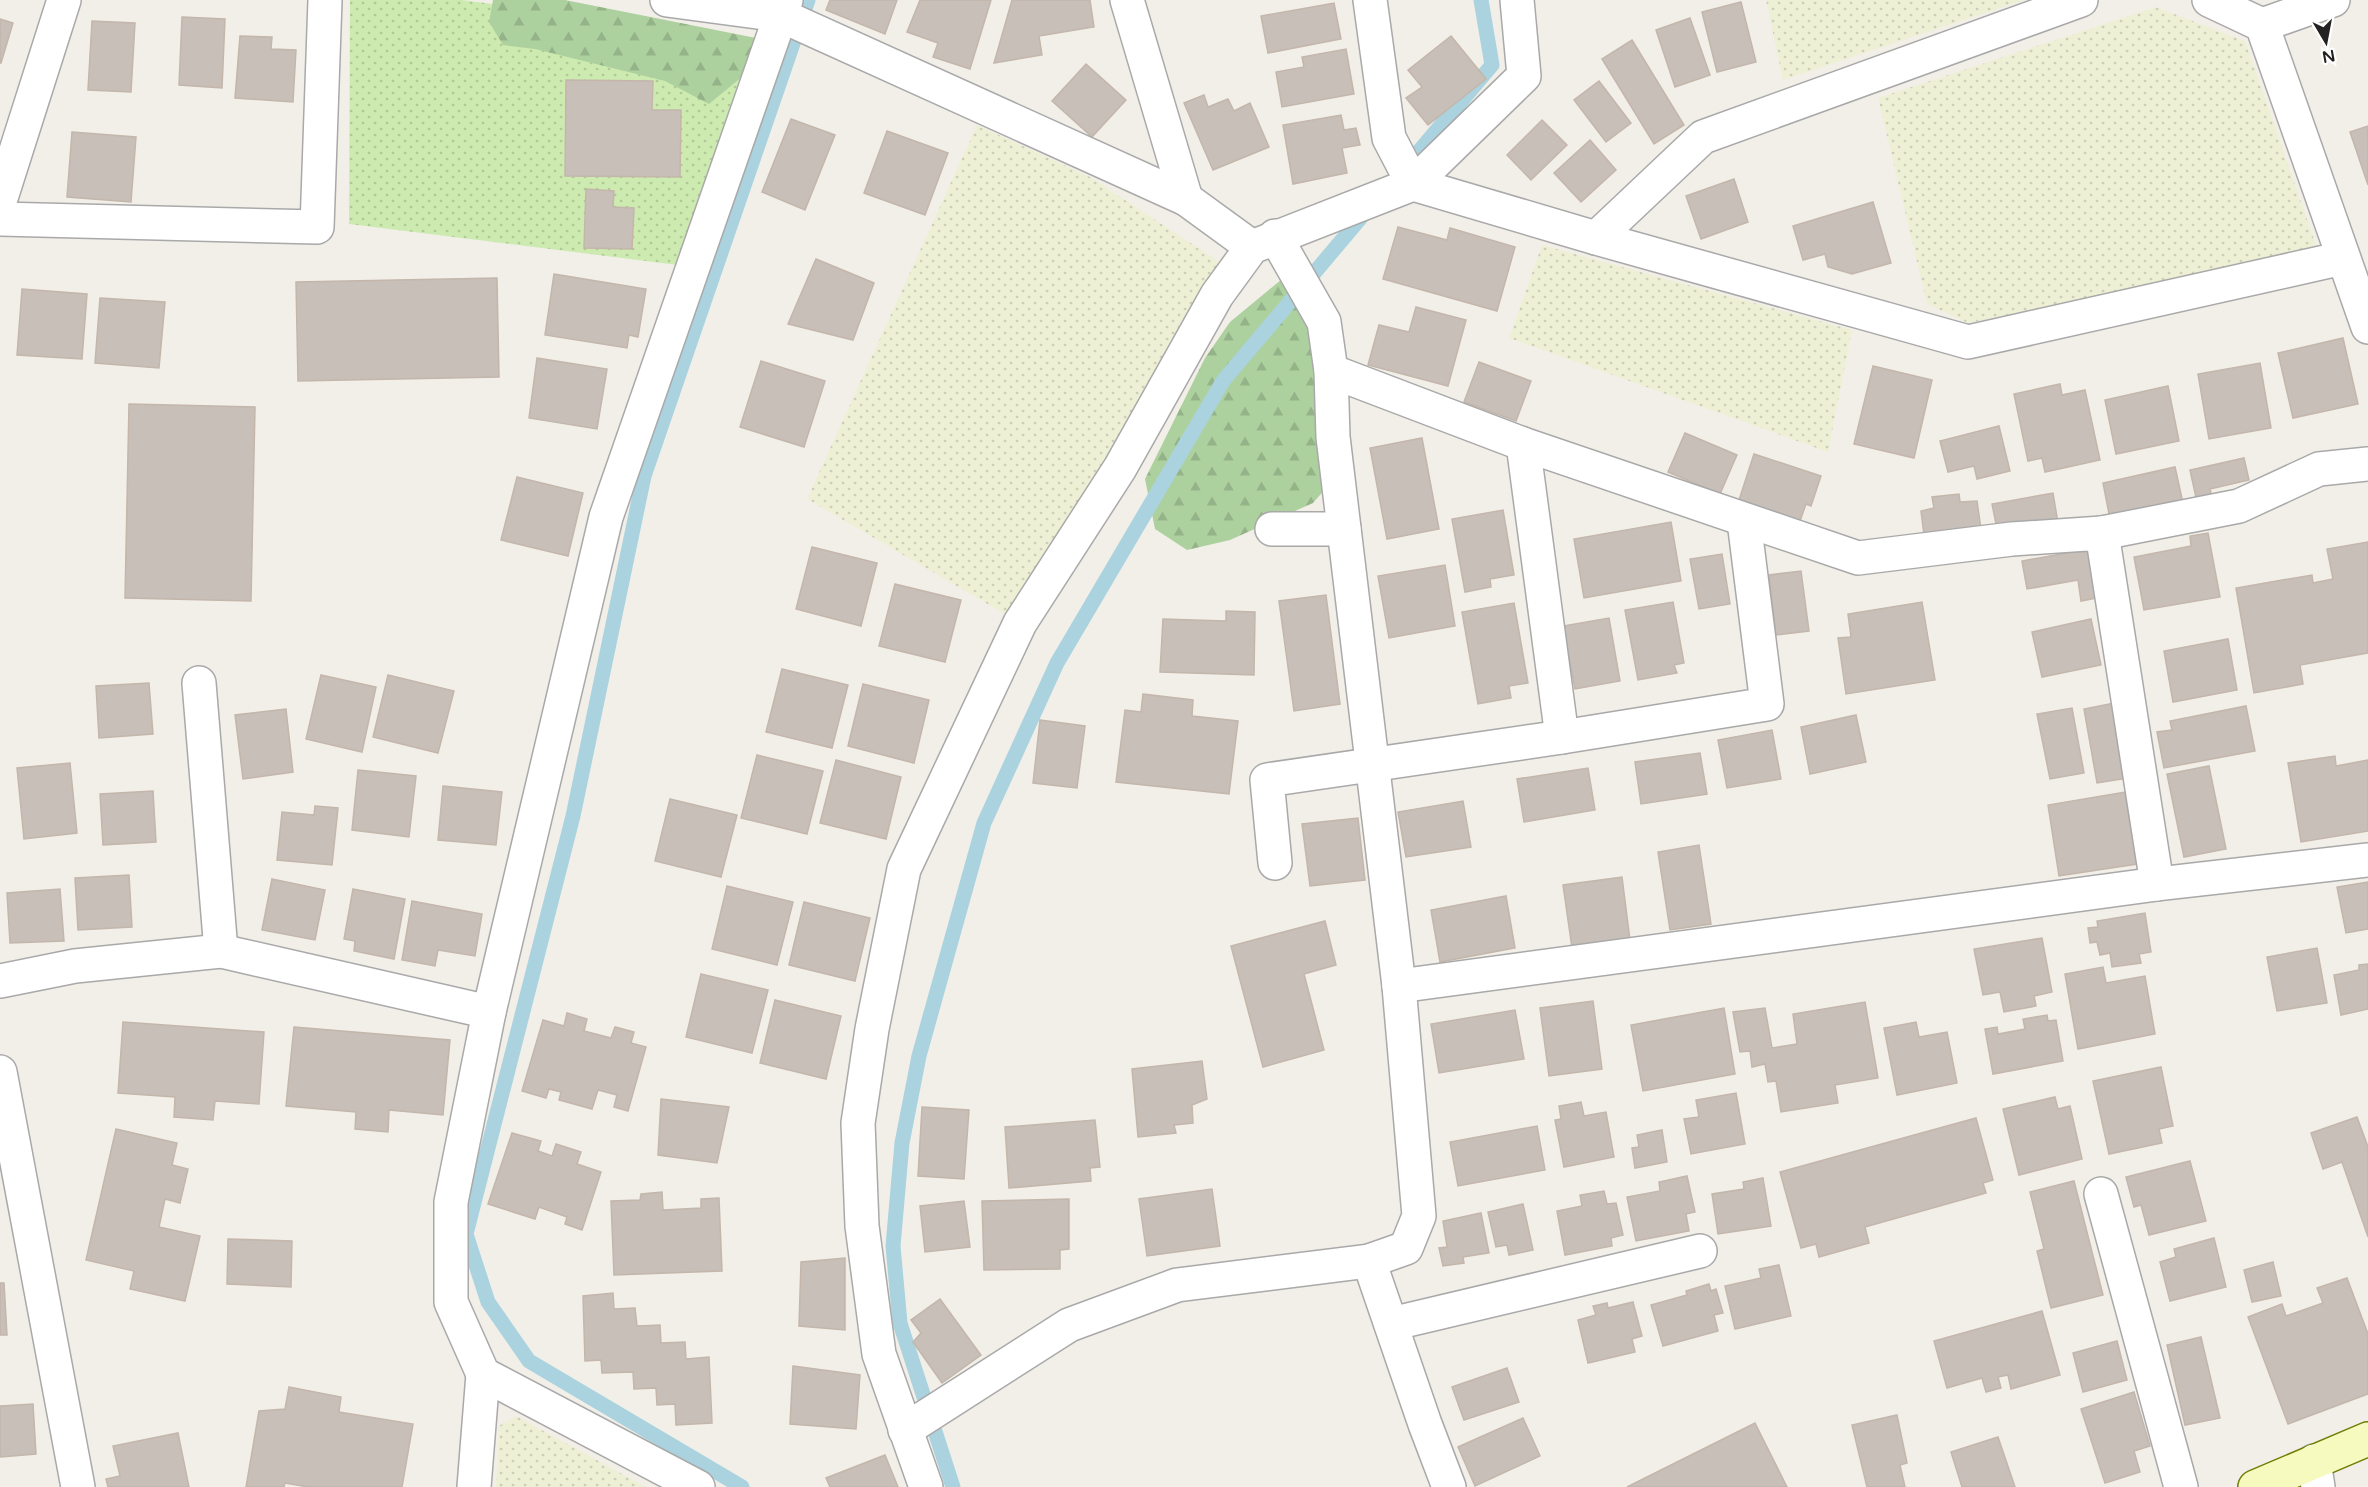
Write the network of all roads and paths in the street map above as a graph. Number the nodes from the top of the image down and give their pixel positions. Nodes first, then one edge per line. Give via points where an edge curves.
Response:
1 (64, 0) edge
2 (325, 0) edge
3 (667, 0) edge
4 (1127, 0) edge
5 (1370, 0) edge
6 (1517, 0) edge
7 (2081, 0) edge
8 (2209, 0) edge
9 (2333, 0) edge
10 (783, 8) edge
11 (2262, 25) junction
12 (1413, 184) junction
13 (1186, 198) junction
14 (0, 201) edge
15 (0, 219) edge
16 (1596, 238) junction
17 (1263, 242) junction
18 (2343, 258) junction
19 (2368, 327) edge
20 (1331, 371) junction
21 (1523, 444) junction
22 (2368, 464) edge
23 (1744, 521) junction
24 (1272, 529) dead end
25 (1344, 529) junction
26 (2102, 533) junction
27 (199, 683) dead end
28 (1562, 737) junction
29 (1372, 766) junction
30 (2368, 860) edge
31 (1275, 862) dead end
32 (2157, 884) junction
33 (221, 951) junction
34 (0, 981) edge
35 (1399, 986) junction
36 (489, 1012) junction
37 (0, 1072) edge
38 (2101, 1194) dead end
39 (1700, 1251) dead end
40 (1369, 1261) junction
41 (1391, 1324) junction
42 (483, 1374) junction
43 (905, 1430) junction
44 (2368, 1439) edge
45 (2316, 1474) edge
46 (78, 1487) edge
47 (474, 1487) edge
48 (698, 1487) edge
49 (926, 1487) edge
50 (1449, 1487) edge
51 (2181, 1487) edge
52 (2255, 1487) edge

1 - 14 street
2 - 15 street via 317,227
3 - 10 street
4 - 13 street
5 - 12 street via 1389,138
6 - 12 street via 1524,76
7 - 16 street via 1703,137
8 - 11 street
9 - 11 street
10 - 13 street
10 - 36 street via 606,517
11 - 18 street
12 - 16 street
12 - 17 street
13 - 17 street
16 - 18 street via 1968,342
17 - 20 street via 1324,322
17 - 43 street via 1217,295 1120,468 1020,623 904,870 872,1029 858,1123 862,1226 879,1354
18 - 19 street
20 - 21 street
20 - 25 street via 1333,436
21 - 23 street
21 - 28 street
22 - 26 street via 2319,469 2239,506
23 - 26 street via 1858,558 2012,539
23 - 28 street via 1767,704
24 - 25 street
25 - 29 street
26 - 32 street
27 - 33 street
28 - 29 street
29 - 31 street via 1267,780
29 - 35 street
30 - 32 street
32 - 35 street
33 - 34 street via 75,966
33 - 36 street
35 - 40 street via 1419,1216 1406,1248
36 - 42 street via 451,1202 451,1302
37 - 46 street
38 - 51 street
39 - 41 street
40 - 41 street
40 - 43 street via 1177,1285 1070,1325
41 - 50 street
42 - 47 street
42 - 48 street
43 - 49 street
44 - 45 main road
45 - 52 main road

